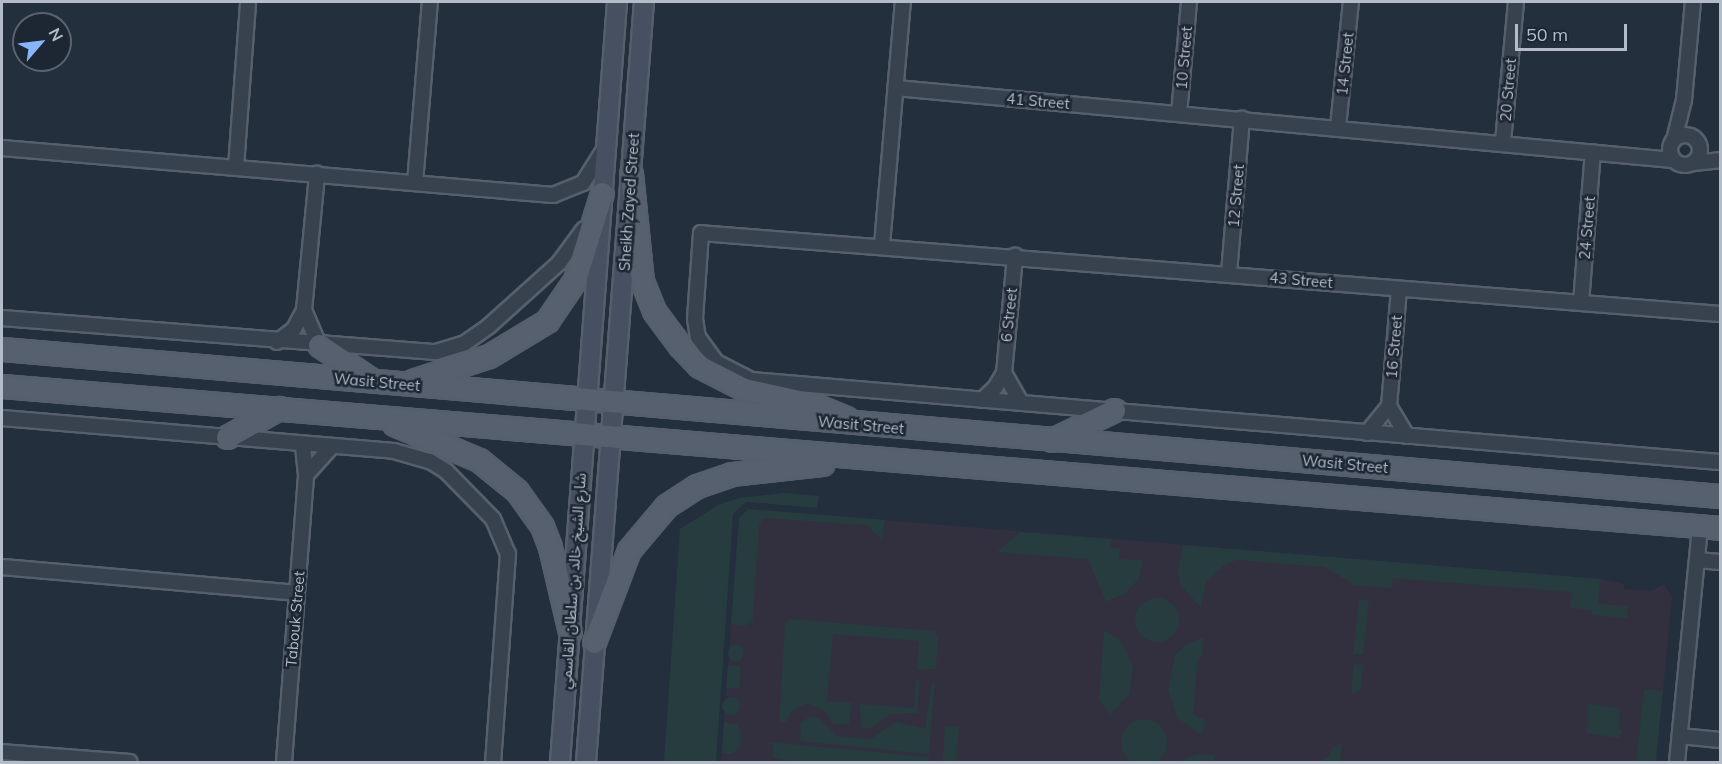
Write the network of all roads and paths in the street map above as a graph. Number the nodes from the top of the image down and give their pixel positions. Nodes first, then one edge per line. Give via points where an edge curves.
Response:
1 (248, 2) edge
2 (430, 2) edge
3 (617, 2) edge
4 (644, 2) edge
5 (903, 2) edge
6 (1189, 2) edge
7 (1351, 2) edge
8 (1516, 2) edge
9 (1693, 2) edge
10 (896, 88) junction
11 (1684, 100) junction
12 (1179, 114) junction
13 (1242, 119) junction
14 (1338, 127) junction
15 (1695, 141) junction
16 (1503, 142) junction
17 (1673, 142) junction
18 (606, 146) junction
19 (2, 148) edge
20 (1593, 152) junction
21 (1720, 154) edge
22 (1636, 157) junction
23 (1673, 160) junction
24 (1720, 160) edge
25 (1693, 163) junction
26 (236, 167) junction
27 (631, 173) junction
28 (317, 174) junction
29 (415, 183) junction
30 (602, 193) junction
31 (882, 245) junction
32 (1015, 256) junction
33 (1229, 273) junction
34 (1400, 289) junction
35 (1581, 303) junction
36 (304, 310) junction
37 (1720, 315) edge
38 (2, 318) edge
39 (277, 342) junction
40 (319, 345) junction
41 (2, 349) edge
42 (1004, 373) junction
43 (732, 378) junction
44 (373, 381) junction
45 (404, 384) junction
46 (2, 386) edge
47 (586, 400) junction
48 (982, 400) junction
49 (614, 403) junction
50 (1021, 403) junction
51 (1389, 406) junction
52 (280, 408) junction
53 (1114, 410) junction
54 (368, 415) junction
55 (2, 418) edge
56 (863, 425) junction
57 (1367, 433) junction
58 (583, 434) junction
59 (613, 436) junction
60 (1407, 436) junction
61 (227, 437) junction
62 (1052, 440) junction
63 (303, 445) junction
64 (332, 446) junction
65 (845, 457) junction
66 (1720, 462) edge
67 (306, 475) junction
68 (1720, 496) edge
69 (1710, 527) edge
70 (1697, 560) junction
71 (1720, 562) edge
72 (2, 567) edge
73 (297, 593) junction
74 (570, 632) junction
75 (594, 642) junction
76 (1680, 736) junction
77 (1720, 740) edge
78 (2, 752) edge
79 (559, 761) edge
80 (129, 762) edge
81 (284, 762) edge
82 (493, 762) edge
83 (586, 762) edge
84 (1677, 762) edge

1 - 26 street
2 - 29 street
3 - 18 main road, Sheikh Zayed Street
4 - 27 main road, Sheikh Zayed Street
5 - 10 street
6 - 12 street, 10 Street
7 - 14 street, 14 Street
8 - 16 street, 20 Street
9 - 11 street
10 - 12 street, 41 Street
10 - 31 street
11 - 15 street
11 - 17 street
12 - 13 street, 41 Street
13 - 14 street, 41 Street
13 - 33 street, 12 Street
14 - 16 street, 41 Street
15 - 17 street via 1681,136
15 - 21 street
15 - 25 street via 1699,154
16 - 20 street, 41 Street
17 - 22 street
17 - 23 street
18 - 29 street via 583,183 564,194
18 - 30 main road, Sheikh Zayed Street
19 - 26 street
20 - 22 street, 41 Street
20 - 35 street, 24 Street
22 - 23 street, 41 Street
23 - 25 street via 1680,165
24 - 25 street
26 - 28 street
27 - 43 main road via 638,214 639,265 651,304 689,356
27 - 49 main road, Sheikh Zayed Street
28 - 29 street
28 - 36 street
30 - 40 street via 570,251 489,326 465,343 421,353
30 - 45 main road via 575,280 547,321 489,356
30 - 47 main road, Sheikh Zayed Street
31 - 32 street, 43 Street
31 - 43 street, 43 Street via 701,232 696,331 709,354
32 - 33 street, 43 Street
32 - 42 street, 6 Street
33 - 34 street, 43 Street
34 - 35 street, 43 Street
34 - 51 street, 16 Street
35 - 37 street, 43 Street
36 - 39 street via 294,329
36 - 40 street
38 - 39 street
39 - 40 street
40 - 44 main road
41 - 44 main road, Wasit Street
42 - 48 street
42 - 50 street
43 - 48 street
43 - 56 main road via 762,396 812,404
44 - 45 main road, Wasit Street
45 - 47 main road, Wasit Street
46 - 52 main road
47 - 49 main road, Wasit Street
47 - 58 main road, شارع الشيخ خالد بن سلطان القاسمي
48 - 50 street
49 - 56 main road, Wasit Street
49 - 59 main road, شارع الشيخ خالد بن سلطان القاسمي
50 - 53 street
51 - 57 street
51 - 60 street
52 - 54 main road
52 - 61 main road
53 - 57 street
53 - 62 main road
54 - 58 main road
54 - 74 main road via 464,452 508,481 529,506 546,536
55 - 61 street
56 - 62 main road, Wasit Street
57 - 60 street
58 - 59 main road
58 - 74 main road, شارع الشيخ خالد بن سلطان القاسمي
59 - 65 main road
59 - 75 main road, شارع الشيخ خالد بن سلطان القاسمي
60 - 66 street
61 - 63 street
62 - 68 main road, Wasit Street
63 - 64 street
63 - 67 street, Tabouk Street
64 - 67 street
64 - 82 street via 394,451 430,461 460,482 500,531 507,566
65 - 69 main road
65 - 75 main road via 828,463 732,474 681,495 652,519 629,550
67 - 73 street, Tabouk Street
69 - 70 street
70 - 71 street
70 - 76 street
72 - 73 street
73 - 81 street, Tabouk Street
74 - 79 main road, شارع الشيخ خالد بن سلطان القاسمي
75 - 83 main road, شارع الشيخ خالد بن سلطان القاسمي
76 - 77 street
76 - 84 street
78 - 80 street

